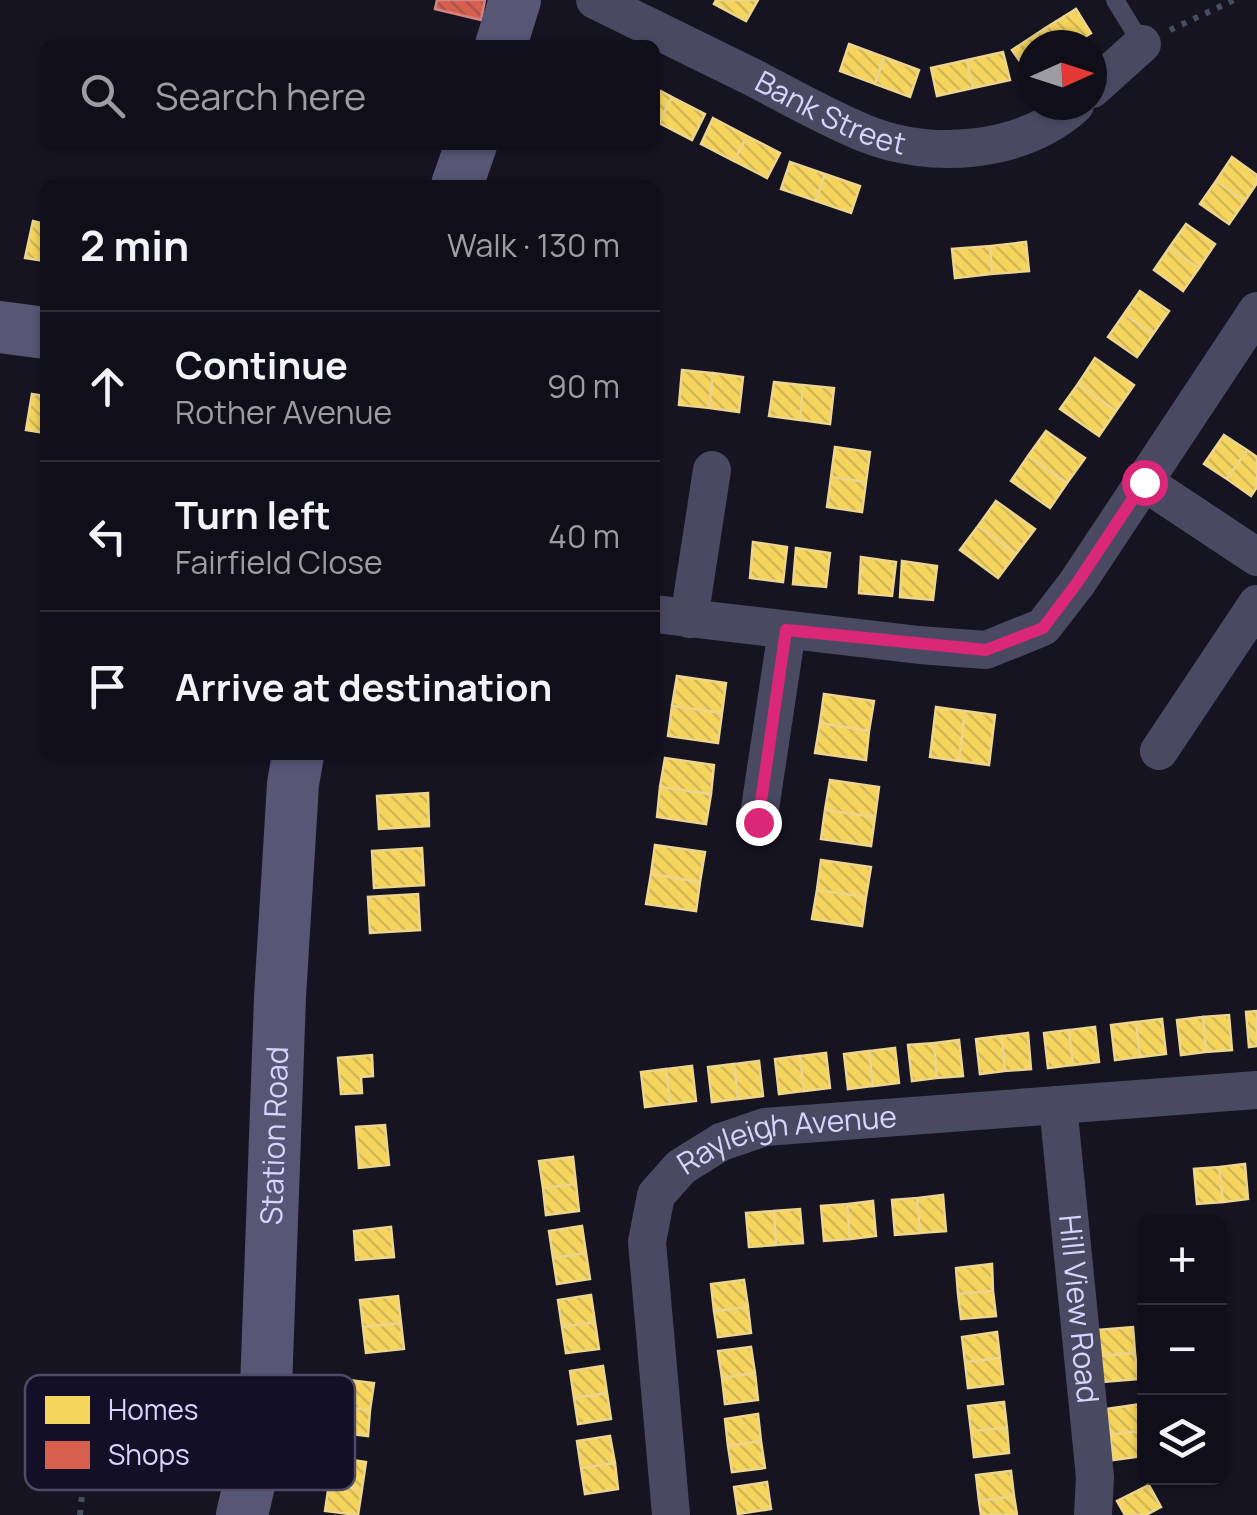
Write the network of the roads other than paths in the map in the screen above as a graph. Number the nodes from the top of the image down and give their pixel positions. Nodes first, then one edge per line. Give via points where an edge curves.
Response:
1 (514, 0) edge
2 (596, 0) edge
3 (1115, 0) edge
4 (503, 40) edge
5 (1142, 44) joint
6 (1107, 76) edge
7 (1057, 120) edge
8 (470, 150) edge
9 (459, 180) edge
10 (1257, 312) edge
11 (0, 327) edge
12 (40, 333) edge
13 (712, 470) dead end
14 (1144, 482) junction
15 (1257, 557) edge
16 (1257, 604) edge
17 (672, 617) edge
18 (786, 630) junction
19 (1159, 751) dead end
20 (297, 760) edge
21 (758, 822) dead end
22 (1257, 1090) edge
23 (1058, 1105) junction
24 (267, 1375) edge
25 (248, 1490) edge
26 (242, 1515) edge
27 (671, 1515) edge
28 (1093, 1515) edge

1 - 4 main road
2 - 7 street, Bank Street via 866,134 920,148 968,148 1017,139
3 - 5 lane
5 - 6 street
8 - 9 main road
10 - 14 street
11 - 12 main road
13 - 17 street
14 - 15 street
14 - 18 street via 1043,628 986,650
16 - 19 street
17 - 18 street
18 - 21 street
20 - 24 main road, Station Road via 280,996
22 - 23 street, Rayleigh Avenue
23 - 27 street, Rayleigh Avenue via 765,1128 721,1142 682,1167 656,1195 647,1242
23 - 28 street, Hill View Road via 1095,1477
25 - 26 main road, Station Road

